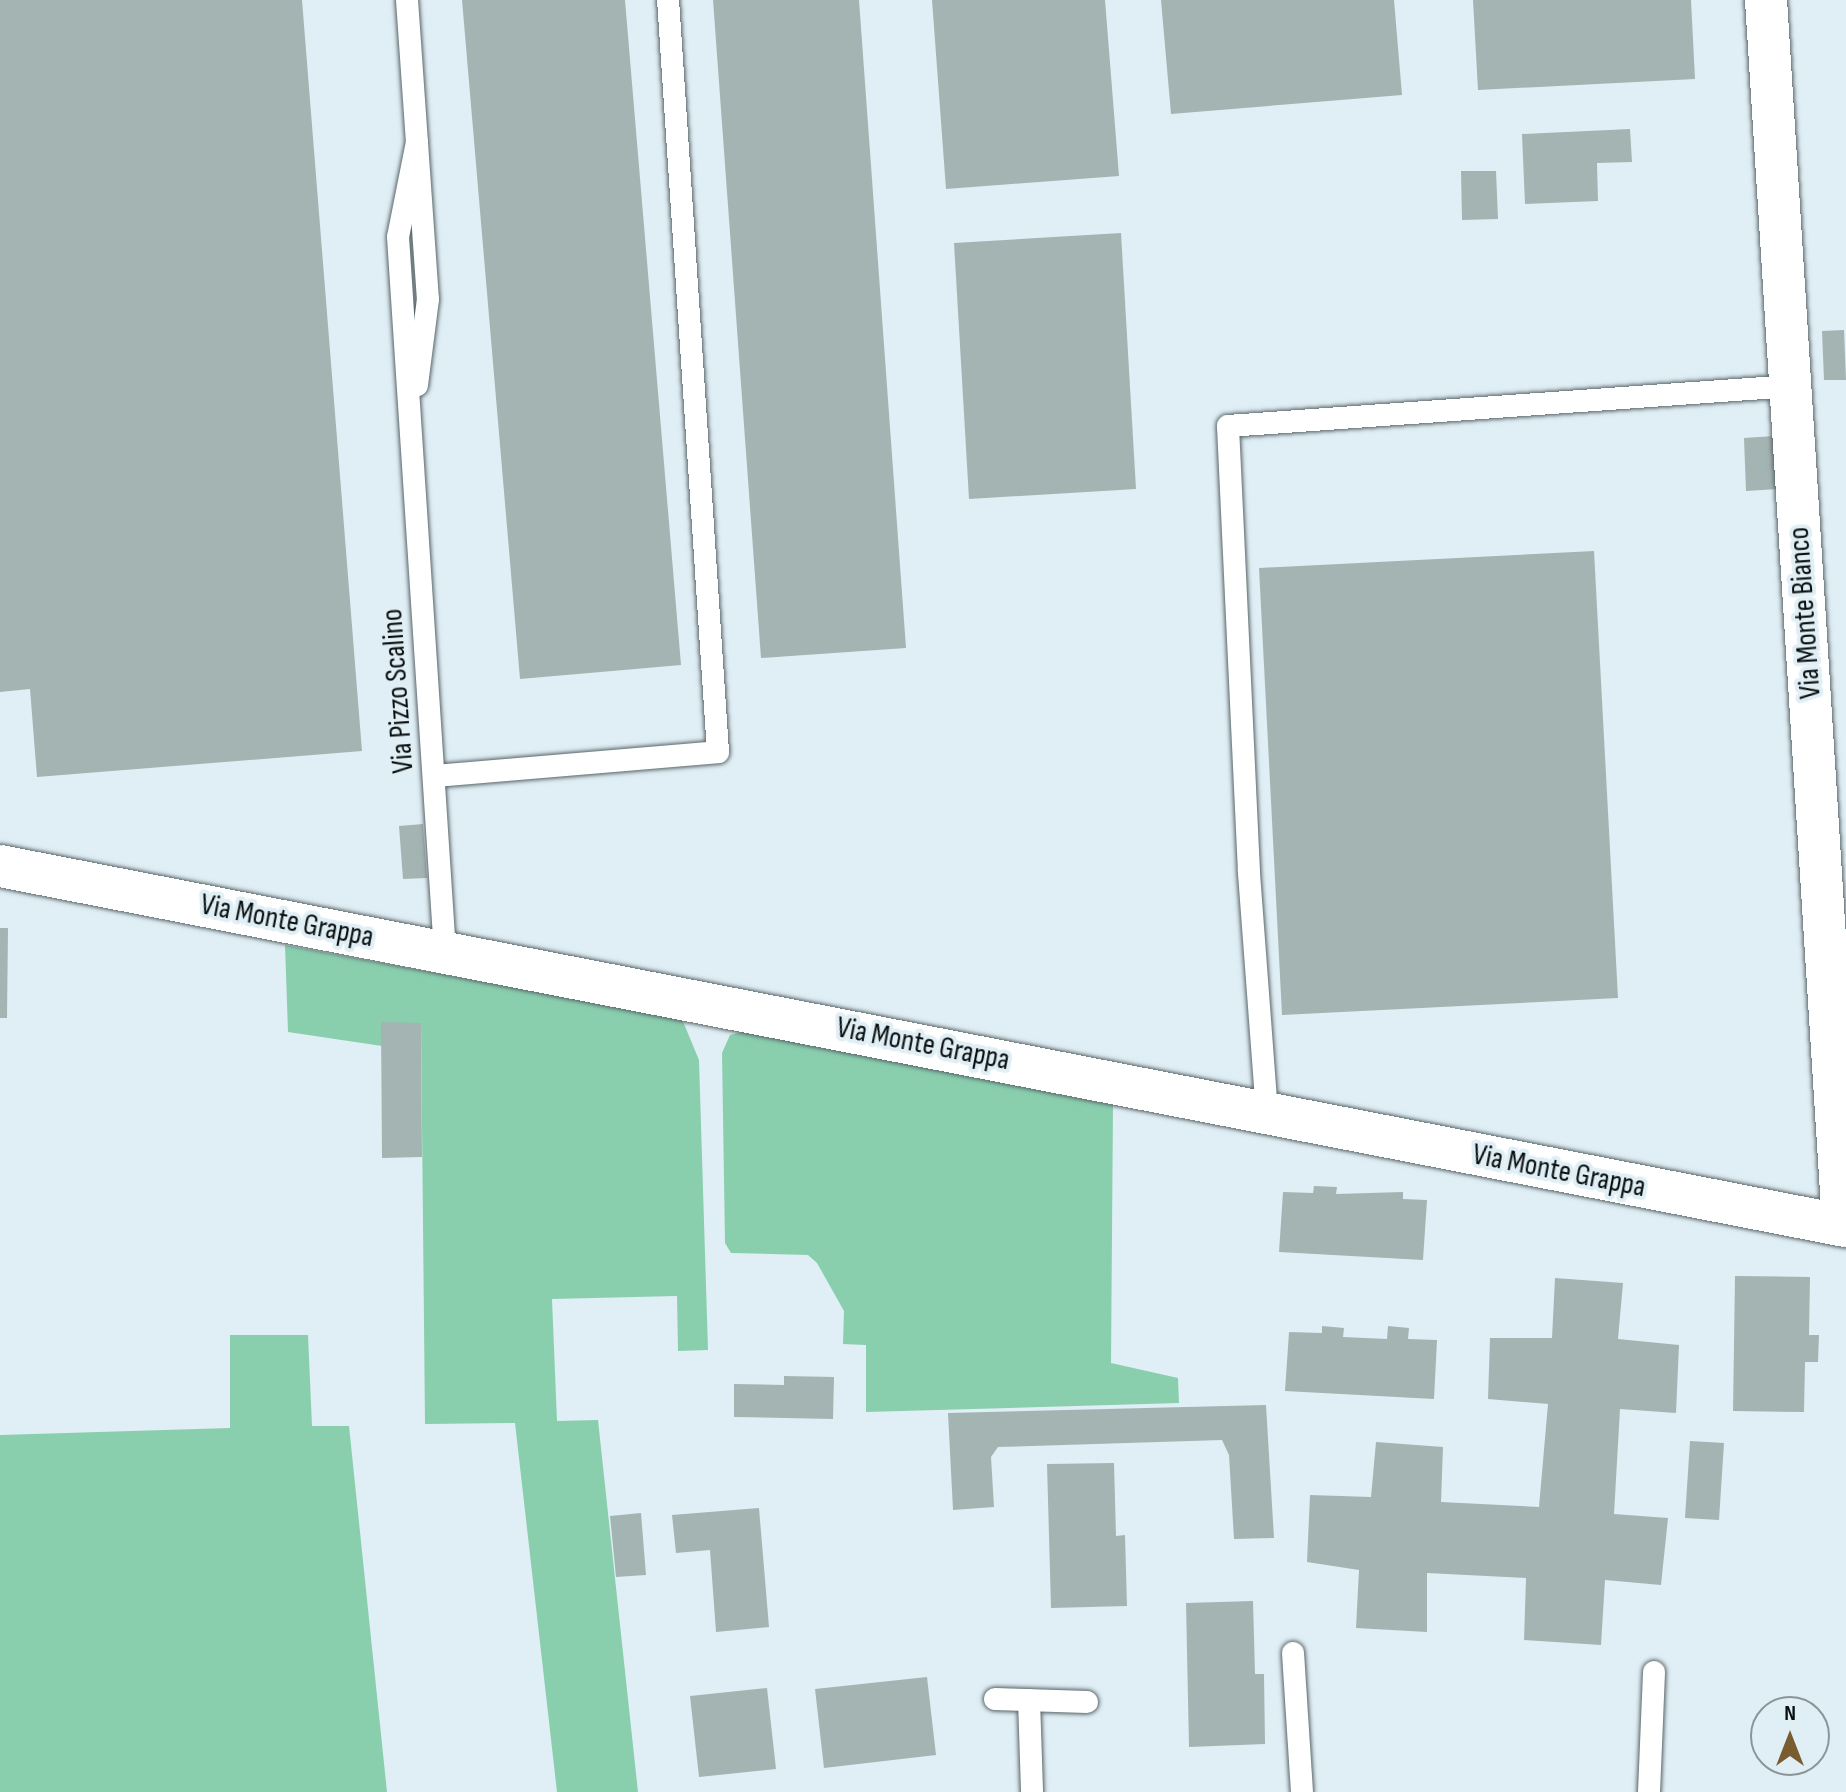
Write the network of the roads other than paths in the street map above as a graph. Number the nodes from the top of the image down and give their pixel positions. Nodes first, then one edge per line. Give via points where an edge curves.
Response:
1 (407, 0) edge
2 (668, 0) edge
3 (1766, 0) edge
4 (1791, 386) junction
5 (434, 776) junction
6 (0, 866) edge
7 (445, 952) junction
8 (1267, 1113) junction
9 (1845, 1226) edge
10 (1293, 1653) dead end
11 (1654, 1672) dead end
12 (995, 1699) dead end
13 (1029, 1700) junction
14 (1087, 1702) dead end
15 (1032, 1792) edge
16 (1302, 1792) edge
17 (1649, 1792) edge

1 - 5 lane, Via Pizzo Scalino via 417,142 398,237
2 - 5 lane via 718,752
3 - 4 street, Via Monte Bianco
4 - 8 lane via 1228,426 1249,872
4 - 9 street, Via Monte Bianco
5 - 7 lane, Via Pizzo Scalino
6 - 7 street, Via Monte Grappa
7 - 8 street, Via Monte Grappa
8 - 9 street, Via Monte Grappa
10 - 16 lane
11 - 17 lane
12 - 13 lane
13 - 14 lane
13 - 15 lane

